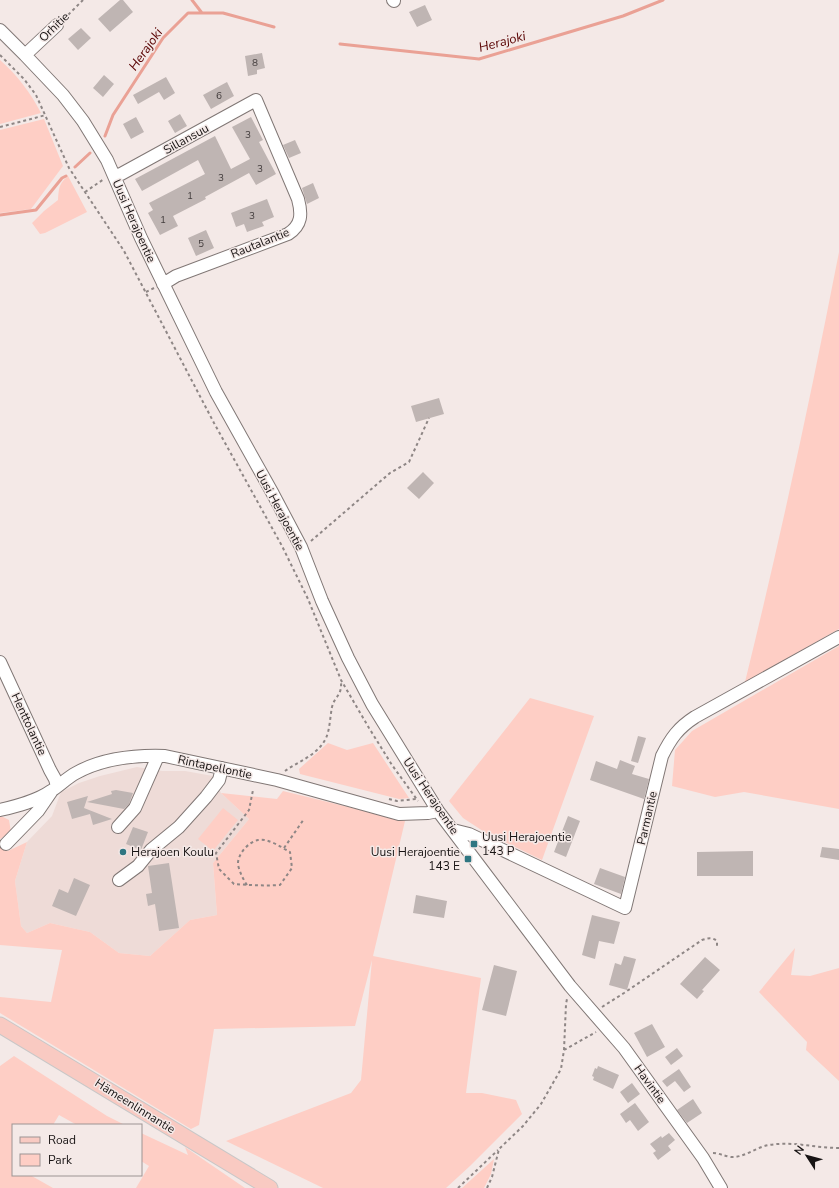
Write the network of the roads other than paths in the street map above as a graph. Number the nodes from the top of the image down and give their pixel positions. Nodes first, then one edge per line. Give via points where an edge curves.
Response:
1 (57, 25) road end
2 (0, 30) edge
3 (25, 55) junction
4 (256, 100) joint
5 (114, 176) junction
6 (162, 284) junction
7 (839, 637) edge
8 (0, 662) edge
9 (158, 756) junction
10 (222, 768) junction
11 (54, 789) junction
12 (0, 810) edge
13 (433, 812) junction
14 (118, 828) dead end
15 (453, 830) junction
16 (6, 844) dead end
17 (119, 880) dead end
18 (570, 986) joint
19 (0, 1025) edge
20 (270, 1188) edge
21 (721, 1188) edge

1 - 3 street, Orhitie
2 - 3 street, Uusi Herajoentie
3 - 5 street, Uusi Herajoentie via 63,95 107,160
4 - 5 street, Sillansuu
4 - 6 street, Rautalantie via 298,199 301,208 299,223 288,234 176,276
5 - 6 street, Uusi Herajoentie
6 - 13 street, Uusi Herajoentie via 216,392 301,547 322,600 368,698
7 - 15 street, Parmantie via 694,717 672,737 662,756 625,908 469,834
8 - 11 street, Henttolantie via 55,778
9 - 10 street, Rintapellontie
9 - 11 street, Rintapellontie via 107,761 77,773
9 - 14 street via 135,808
10 - 13 street, Rintapellontie via 277,780 399,814
10 - 17 street via 219,780 179,828
11 - 12 street, Rintapellontie via 28,802
11 - 16 street via 38,811
13 - 15 street, Uusi Herajoentie
15 - 18 street, Uusi Herajoentie
18 - 21 street, Havintie via 624,1048
19 - 20 main road, Hämeenlinnantie

